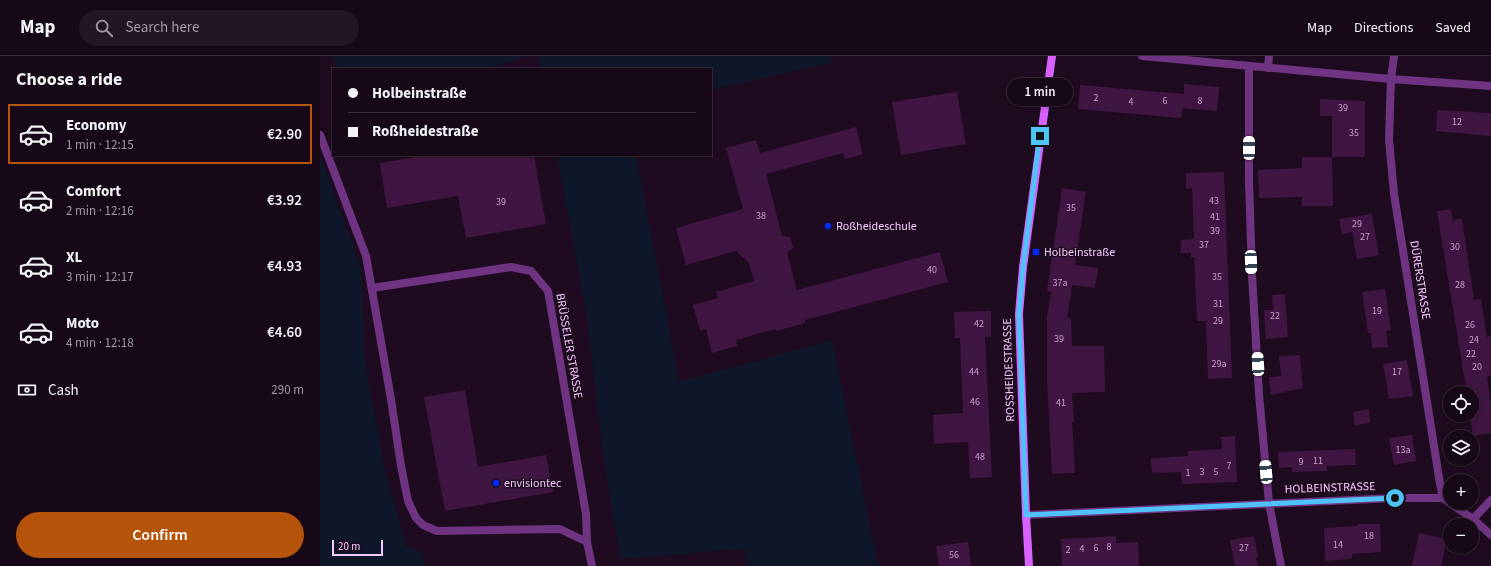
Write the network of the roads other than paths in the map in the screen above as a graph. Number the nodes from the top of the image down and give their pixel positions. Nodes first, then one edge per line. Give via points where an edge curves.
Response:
1 (1052, 56) edge
2 (1142, 56) edge
3 (1269, 56) edge
4 (1394, 56) edge
5 (1249, 66) junction
6 (1268, 68) junction
7 (1391, 79) junction
8 (1491, 86) edge
9 (320, 135) edge
10 (372, 288) junction
11 (1443, 498) joint
12 (1491, 500) edge
13 (1268, 503) junction
14 (1460, 510) edge
15 (1026, 515) junction
16 (1472, 518) edge
17 (1474, 518) edge
18 (1479, 524) edge
19 (1491, 535) edge
20 (588, 542) junction
21 (592, 566) edge
22 (1030, 566) edge
23 (1281, 566) edge

1 - 15 street, ROSSHEIDESTRASSE via 1019,314
2 - 5 street
3 - 6 street
4 - 7 street, DÜRERSTRASSE
5 - 6 street
5 - 13 street via 1252,275
6 - 7 street
7 - 8 street
7 - 11 street, DÜRERSTRASSE via 1389,139 1394,194
9 - 10 street via 366,256
10 - 20 street via 402,472 408,501 416,518 423,525 437,531 560,529
10 - 20 street, BRÜSSELER STRASSE via 511,267 531,271 548,291 586,514
11 - 13 street, HOLBEINSTRASSE
12 - 17 street
13 - 15 street, HOLBEINSTRASSE
13 - 23 street
14 - 16 street
15 - 22 street, ROSSHEIDESTRASSE
18 - 19 street
20 - 21 street, BRÜSSELER STRASSE

